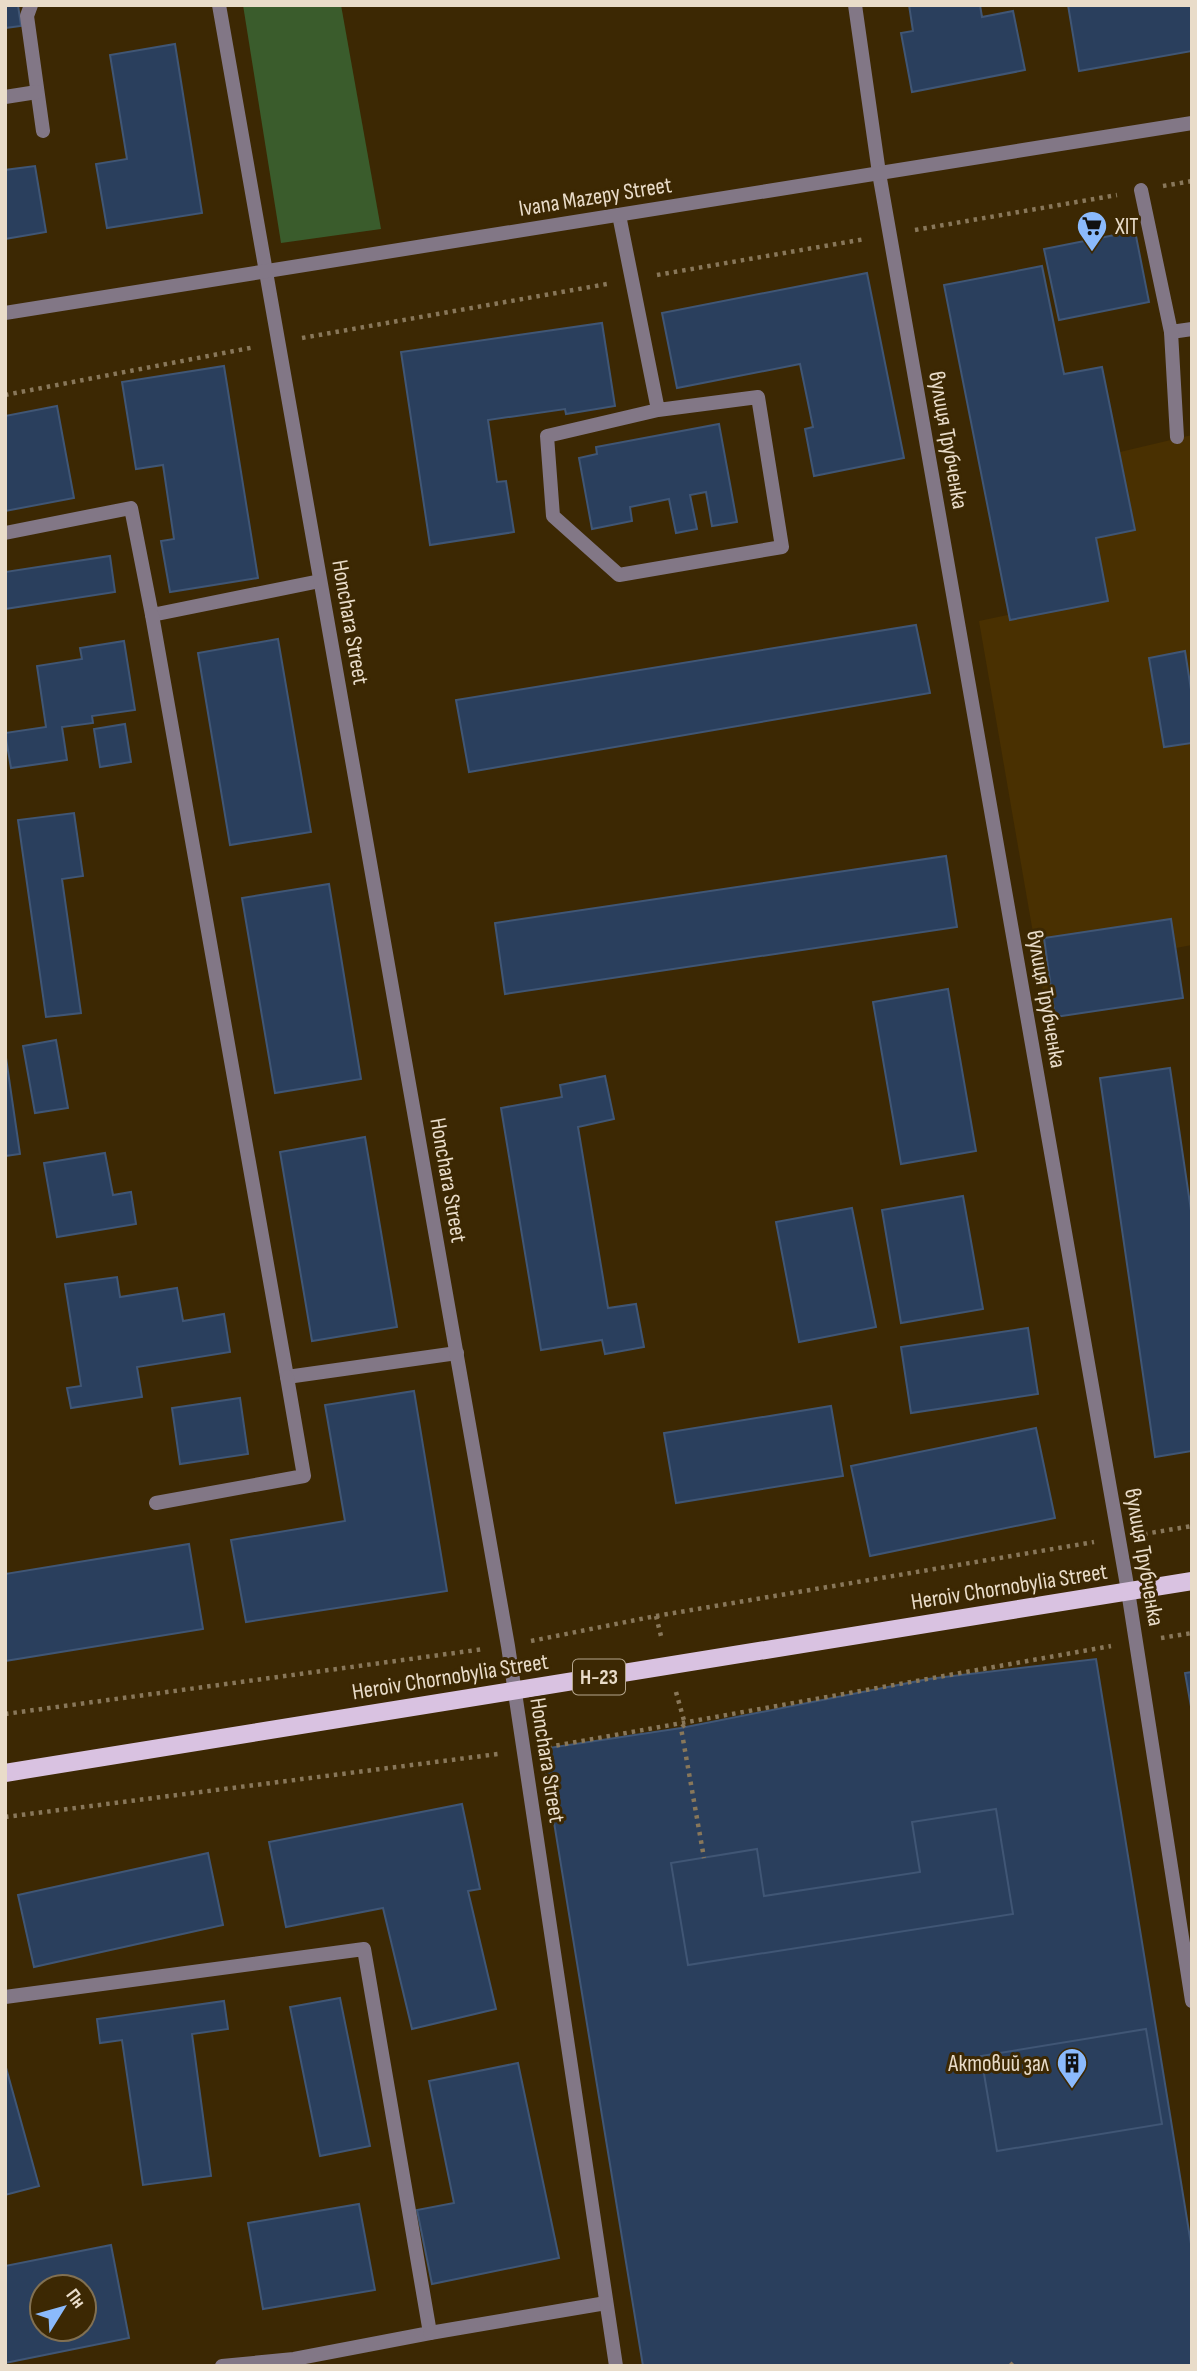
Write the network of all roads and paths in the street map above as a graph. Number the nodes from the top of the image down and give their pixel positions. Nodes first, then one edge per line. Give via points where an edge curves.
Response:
1 (31, 5) edge
2 (219, 5) edge
3 (855, 5) edge
4 (37, 92) junction
5 (5, 97) edge
6 (1192, 123) edge
7 (43, 131) dead end
8 (879, 173) junction
9 (1192, 181) edge
10 (1141, 190) junction
11 (619, 215) junction
12 (890, 234) junction
13 (267, 271) junction
14 (646, 277) dead end
15 (619, 282) dead end
16 (5, 313) edge
17 (1192, 329) edge
18 (1171, 332) junction
19 (280, 342) junction
20 (5, 395) edge
21 (658, 410) junction
22 (1177, 437) dead end
23 (5, 533) edge
24 (320, 581) junction
25 (152, 615) junction
26 (457, 1353) junction
27 (287, 1377) junction
28 (156, 1503) dead end
29 (1192, 1526) edge
30 (1119, 1538) junction
31 (1192, 1581) edge
32 (1128, 1591) junction
33 (656, 1616) junction
34 (1192, 1633) edge
35 (1137, 1641) junction
36 (508, 1646) junction
37 (668, 1667) junction
38 (515, 1690) junction
39 (5, 1714) edge
40 (685, 1724) junction
41 (524, 1751) junction
42 (5, 1773) edge
43 (5, 1817) edge
44 (704, 1858) dead end
45 (5, 1997) edge
46 (1192, 2001) edge
47 (606, 2304) junction
48 (430, 2333) junction
49 (222, 2366) edge
50 (615, 2366) edge

1 - 4 street via 27,16
2 - 13 street, Honchara Street
3 - 8 street, вулиця Трубченка
4 - 5 street
4 - 7 street
6 - 8 street, Ivana Mazepy Street
8 - 11 street, Ivana Mazepy Street
8 - 12 street, вулиця Трубченка
9 - 10 path
10 - 12 path
10 - 18 street
11 - 13 street, Ivana Mazepy Street
11 - 21 street
12 - 14 path
12 - 30 street, вулиця Трубченка
13 - 16 street, Ivana Mazepy Street
13 - 19 street, Honchara Street
15 - 19 path
17 - 18 street
18 - 22 street
19 - 20 path
19 - 24 street, Honchara Street
21 - 21 street via 758,397 782,547 619,575 553,516 547,436
23 - 25 street via 131,508
24 - 25 street
24 - 26 street, Honchara Street
25 - 27 street
26 - 27 street
26 - 36 street, Honchara Street
27 - 28 street via 304,1476
29 - 30 path
30 - 32 street, вулиця Трубченка
30 - 33 path
31 - 32 main road, Heroiv Chornobylia Street / Н-23
32 - 35 street, вулиця Трубченка
32 - 37 main road, Heroiv Chornobylia Street / Н-23
33 - 36 path
33 - 37 path
34 - 35 path
35 - 40 path
35 - 46 street, вулиця Трубченка
36 - 38 street, Honchara Street
36 - 39 path
37 - 38 main road, Heroiv Chornobylia Street / Н-23
37 - 40 path
38 - 41 street, Honchara Street
38 - 42 main road, Heroiv Chornobylia Street / Н-23
40 - 41 path
40 - 44 path via 681,1728
41 - 43 path
41 - 47 street, Honchara Street
45 - 48 street via 365,1948
47 - 48 street
47 - 50 street, Honchara Street
48 - 49 street via 294,2359

